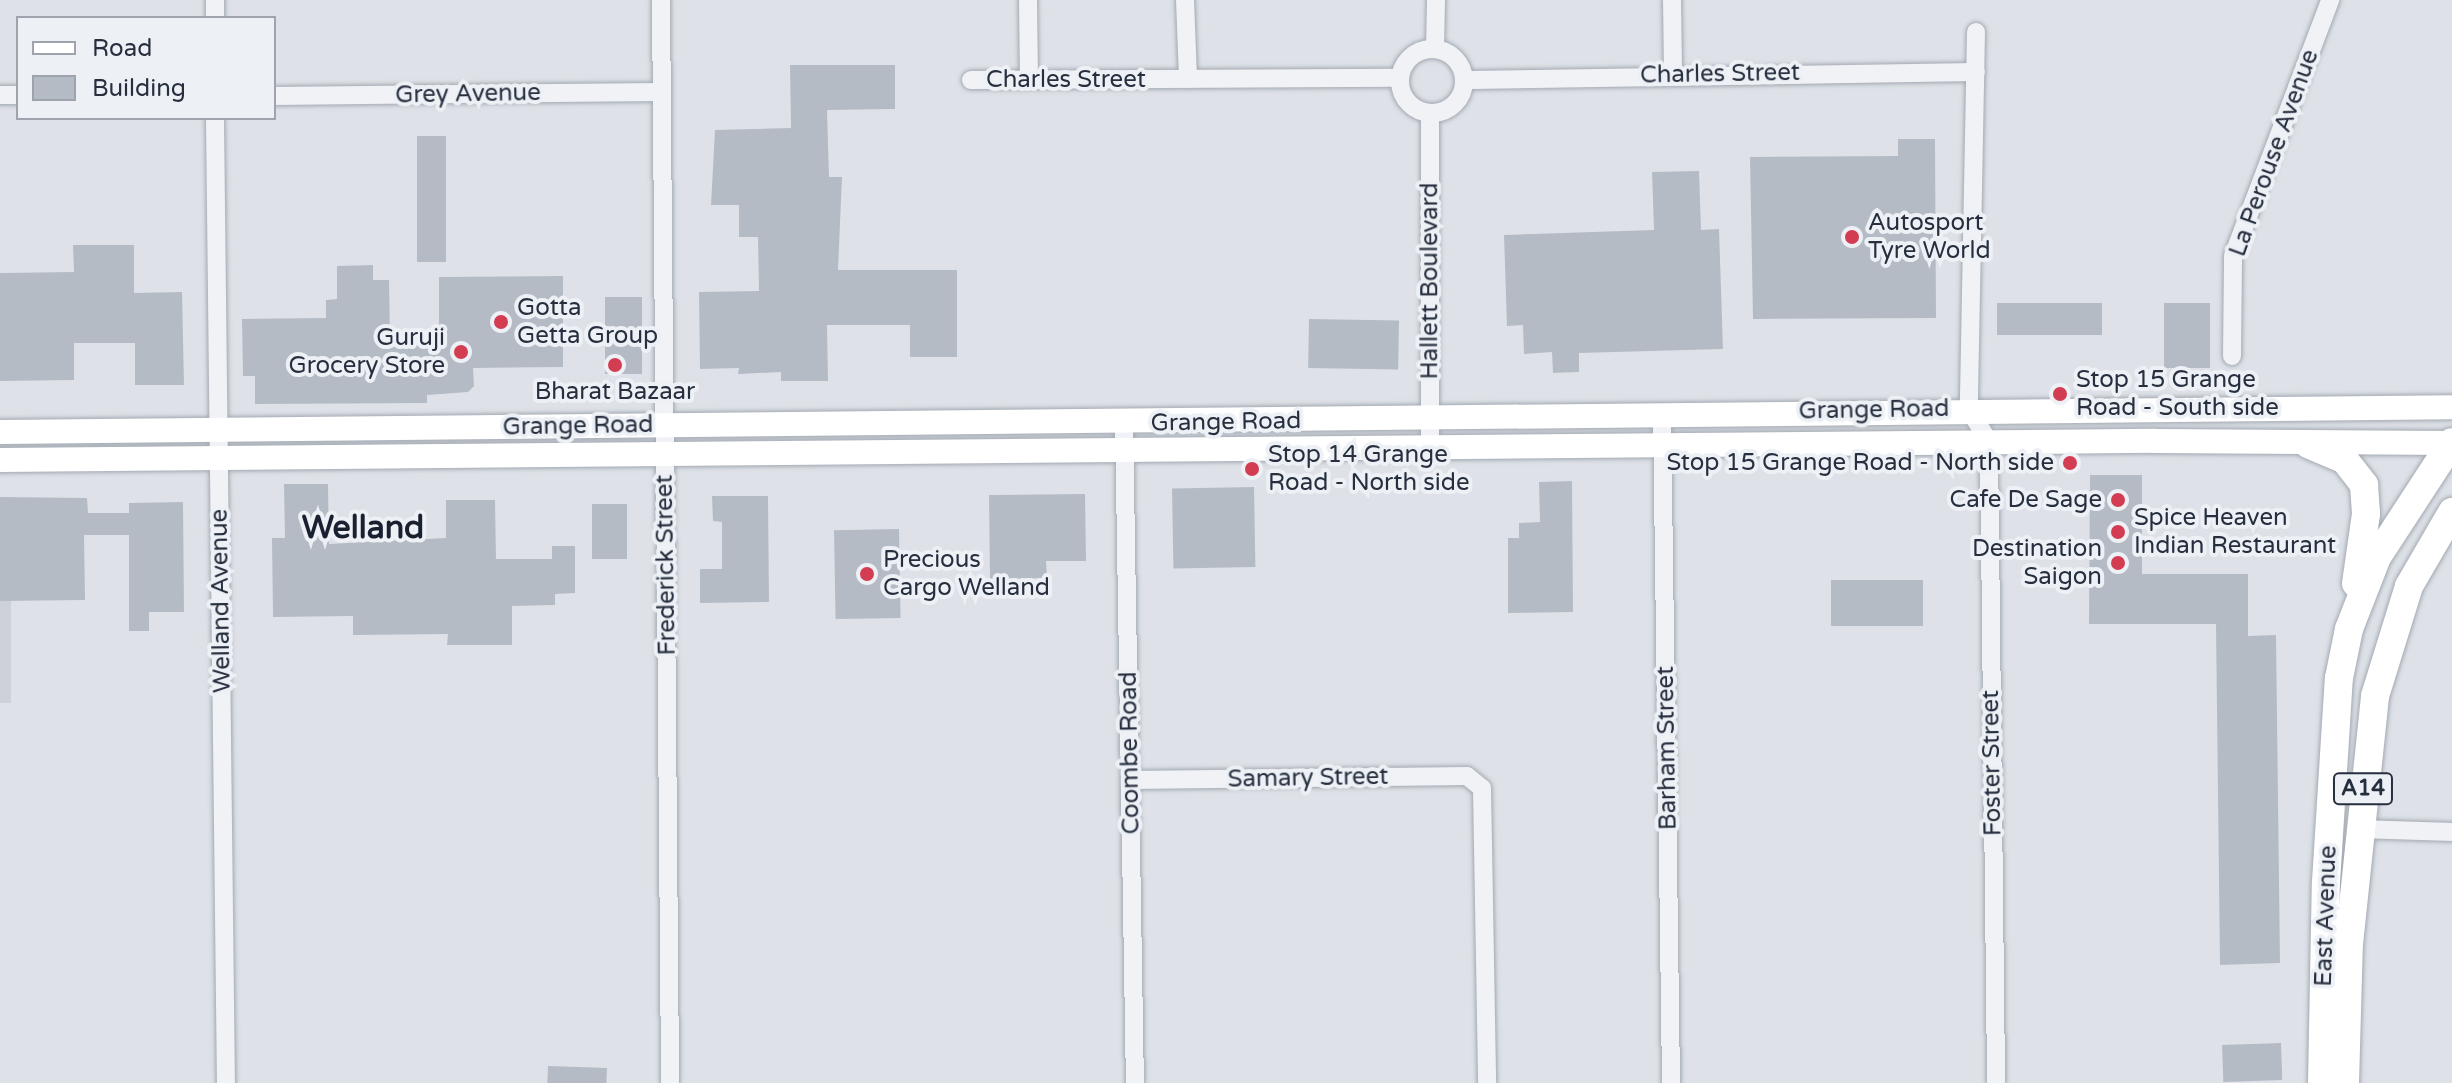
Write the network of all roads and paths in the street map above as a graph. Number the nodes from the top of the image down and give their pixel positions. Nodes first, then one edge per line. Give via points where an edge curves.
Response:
1 (661, 0) edge
2 (1028, 0) edge
3 (1185, 0) edge
4 (1436, 0) edge
5 (1672, 0) edge
6 (2330, 0) edge
7 (1976, 32) dead end
8 (1435, 49) junction
9 (1976, 72) junction
10 (1673, 74) junction
11 (1400, 78) junction
12 (1029, 79) junction
13 (1188, 79) junction
14 (971, 80) dead end
15 (1465, 80) junction
16 (662, 92) junction
17 (276, 96) edge
18 (1430, 114) junction
19 (215, 120) edge
20 (2232, 356) dead end
21 (2452, 407) edge
22 (1969, 409) junction
23 (1662, 413) junction
24 (1430, 419) junction
25 (1124, 423) junction
26 (665, 425) junction
27 (219, 430) junction
28 (0, 432) edge
29 (1989, 442) junction
30 (2452, 442) edge
31 (2308, 444) junction
32 (1664, 447) junction
33 (1430, 448) junction
34 (1125, 452) junction
35 (665, 457) junction
36 (219, 459) junction
37 (0, 460) edge
38 (2452, 512) edge
39 (2352, 620) junction
40 (1131, 780) junction
41 (2360, 829) junction
42 (2452, 832) edge
43 (226, 1083) edge
44 (670, 1083) edge
45 (1135, 1083) edge
46 (1487, 1083) edge
47 (1671, 1083) edge
48 (1996, 1083) edge
49 (2322, 1083) edge
50 (2345, 1083) edge

1 - 16 street, Frederick Street
2 - 12 street
3 - 13 street
4 - 8 street
5 - 10 street
6 - 20 street, La Perouse Avenue via 2233,256
7 - 9 street
8 - 11 street via 1412,57
8 - 15 street via 1454,58
9 - 10 street, Charles Street
9 - 22 street
10 - 15 street, Charles Street
11 - 13 street, Charles Street
11 - 18 street via 1408,103
12 - 13 street, Charles Street
12 - 14 street, Charles Street
15 - 18 street via 1456,104
16 - 17 street, Grey Avenue
16 - 26 street, Frederick Street
18 - 24 street, Hallett Boulevard
19 - 27 street, Welland Avenue
21 - 22 main road, Grange Road
22 - 23 main road, Grange Road
22 - 29 street
23 - 24 main road, Grange Road
23 - 32 street, Barham Street
24 - 25 main road, Grange Road
24 - 33 street, Hallett Boulevard
25 - 26 main road, Grange Road
25 - 34 street, Coombe Road
26 - 27 main road, Grange Road
26 - 35 street, Frederick Street
27 - 28 main road, Grange Road
27 - 36 street, Welland Avenue
29 - 31 main road, Grange Road
29 - 32 main road, Grange Road
29 - 48 street, Foster Street
30 - 31 main road, Grange Road
30 - 39 main road, East Avenue / A14 via 2377,557
31 - 39 main road via 2353,467 2367,495
32 - 33 main road, Grange Road
32 - 47 street, Barham Street
33 - 34 main road, Grange Road
34 - 35 main road, Grange Road
34 - 40 street, Coombe Road
35 - 36 main road, Grange Road
35 - 44 street, Frederick Street
36 - 37 main road, Grange Road
36 - 43 street, Welland Avenue
38 - 41 main road, East Avenue / A14 via 2409,586 2383,662
39 - 49 main road, East Avenue / A14 via 2333,739
40 - 45 street, Coombe Road
40 - 46 street, Samary Street via 1467,776 1482,788
41 - 42 street
41 - 50 main road, East Avenue / A14

